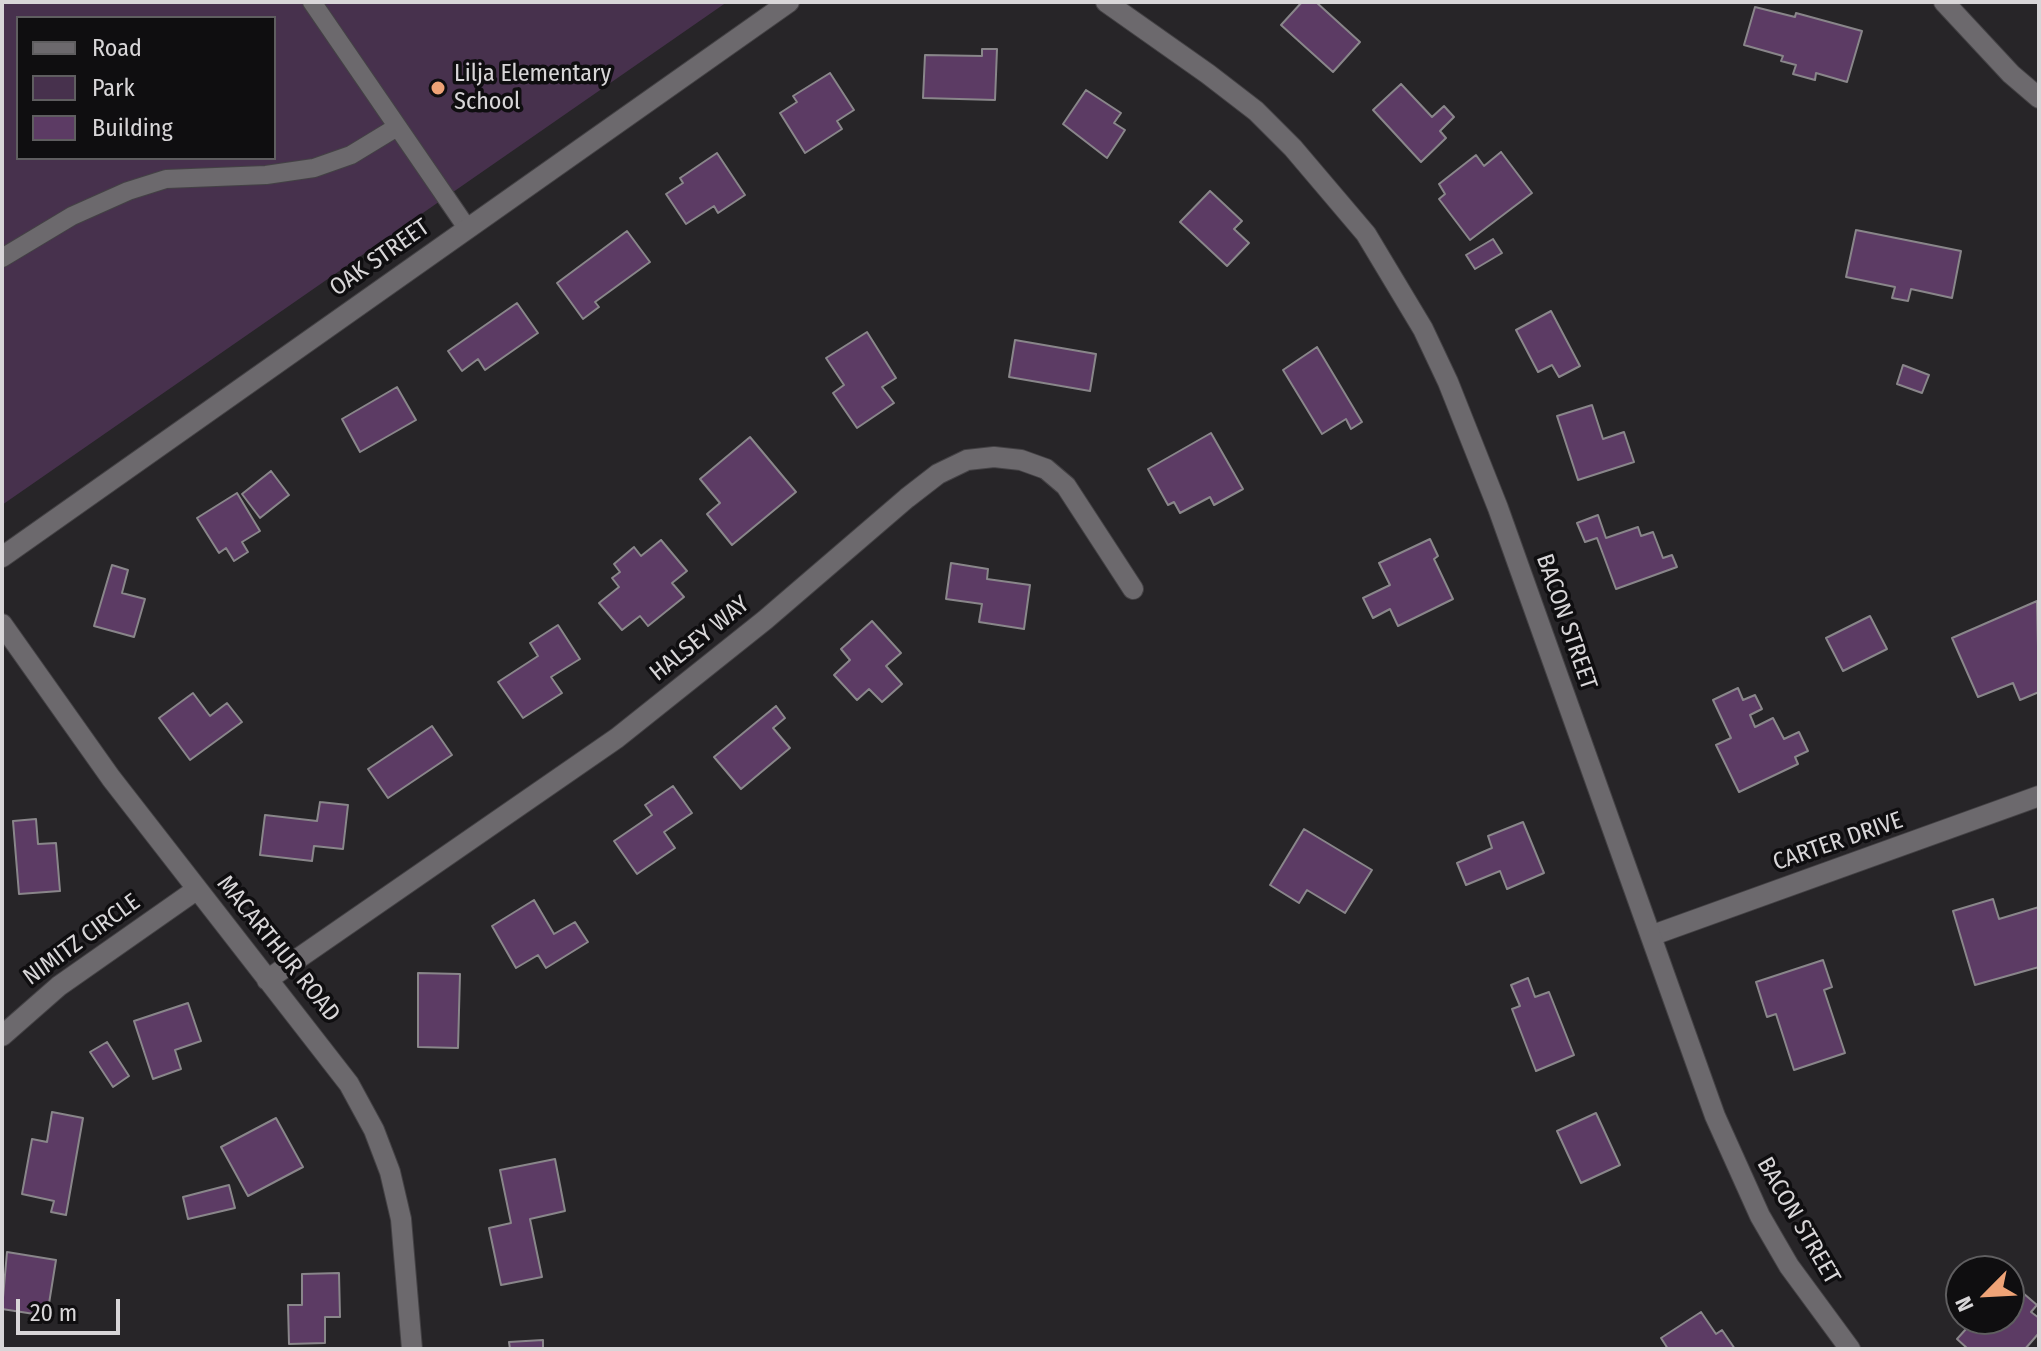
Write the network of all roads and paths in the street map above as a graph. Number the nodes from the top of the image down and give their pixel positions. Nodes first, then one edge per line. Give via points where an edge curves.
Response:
1 (312, 2) edge
2 (789, 2) edge
3 (1106, 2) edge
4 (1944, 2) edge
5 (2039, 98) edge
6 (397, 127) junction
7 (467, 228) junction
8 (2, 258) edge
9 (2, 557) edge
10 (1133, 589) dead end
11 (2, 624) edge
12 (2039, 796) edge
13 (196, 890) junction
14 (1653, 935) junction
15 (267, 980) junction
16 (2, 1036) edge
17 (412, 1349) edge
18 (1850, 1349) edge

1 - 6 lane
2 - 7 street, OAK STREET
3 - 14 street, BACON STREET via 1256,111 1333,190 1397,283 1473,441
4 - 5 street
6 - 7 lane
6 - 8 lane via 351,155 314,168 166,179 128,191 72,216
7 - 9 street, OAK STREET
10 - 15 street, HALSEY WAY via 1066,486 1046,469 1021,460 967,460 907,498 753,631 617,738
11 - 13 street, MACARTHUR ROAD
12 - 14 street, CARTER DRIVE
13 - 15 street, MACARTHUR ROAD
13 - 16 street, NIMITZ CIRCLE via 59,986
14 - 18 street, BACON STREET via 1736,1166 1789,1266
15 - 17 street, MACARTHUR ROAD via 321,1044 374,1130 401,1219

